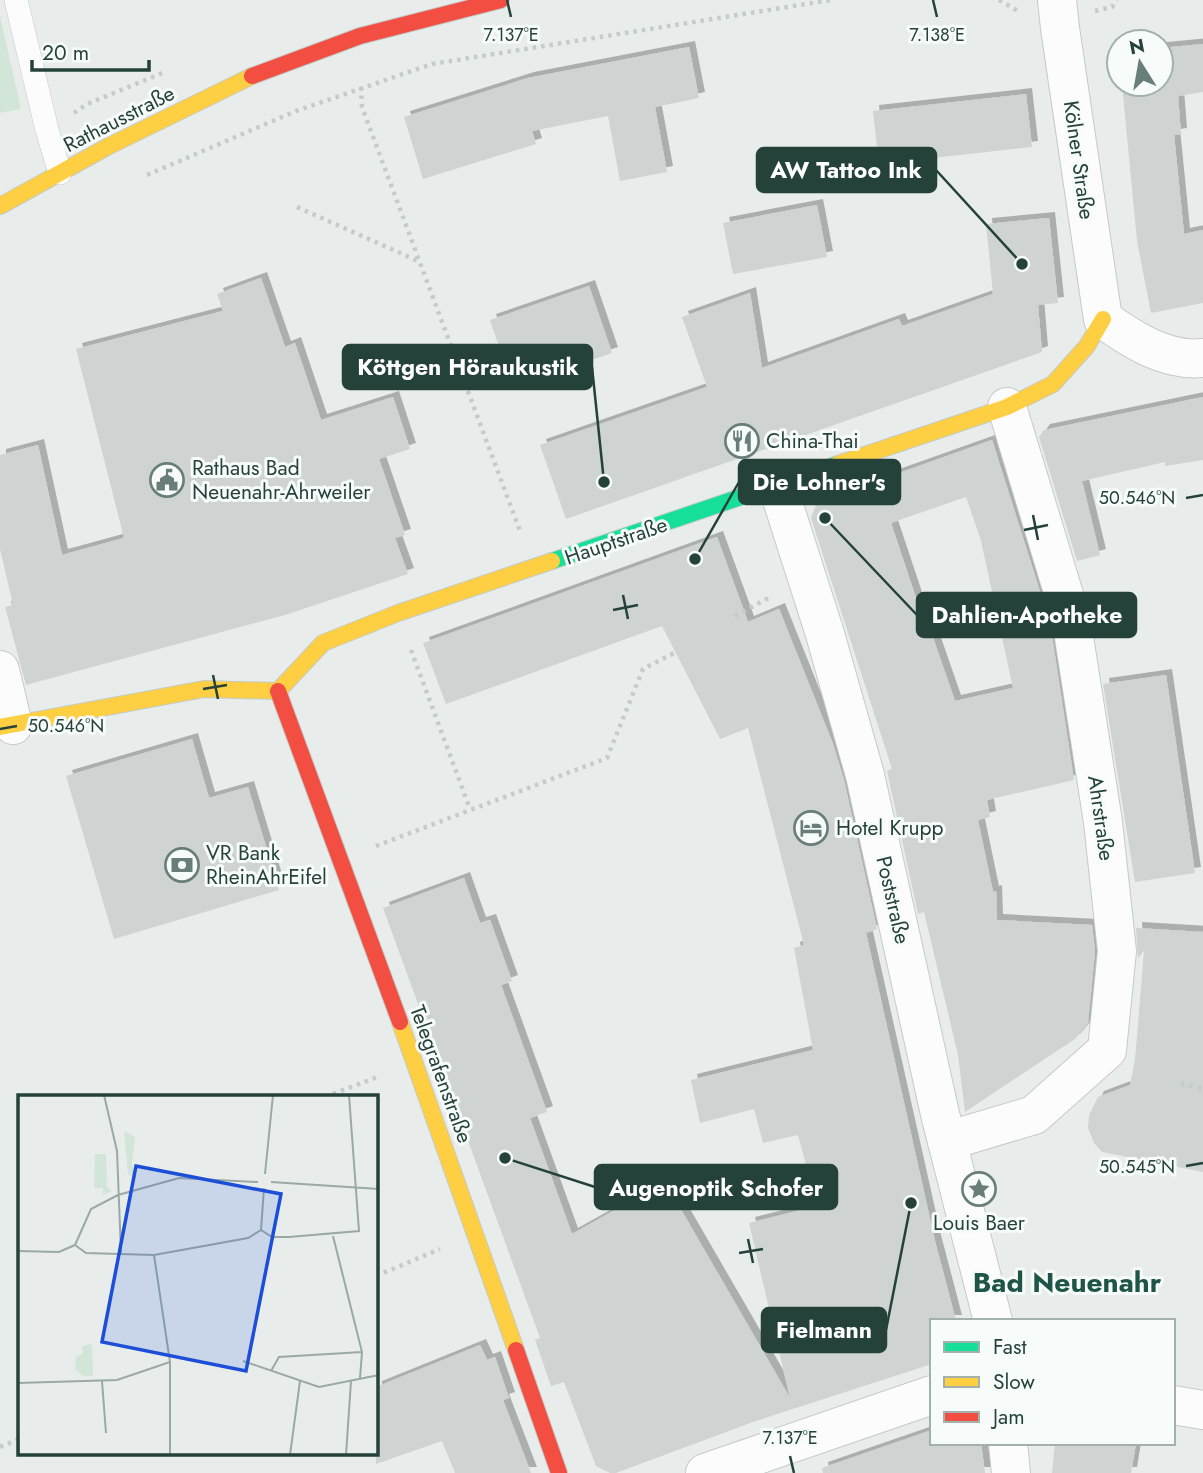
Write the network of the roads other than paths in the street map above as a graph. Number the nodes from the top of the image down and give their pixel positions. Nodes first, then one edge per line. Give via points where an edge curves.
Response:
1 (16, 0) edge
2 (501, 0) edge
3 (1057, 0) edge
4 (60, 173) junction
5 (0, 206) edge
6 (1103, 319) junction
7 (1203, 358) edge
8 (1007, 407) junction
9 (777, 484) junction
10 (0, 670) edge
11 (278, 691) junction
12 (7, 726) edge
13 (947, 1142) junction
14 (992, 1319) edge
15 (930, 1396) edge
16 (1175, 1405) edge
17 (1203, 1410) edge
18 (1008, 1445) edge
19 (559, 1473) edge
20 (705, 1473) edge
21 (1011, 1473) edge

1 - 4 lane
2 - 4 street, Rathausstraße via 360,36 255,75
3 - 6 street, Kölner Straße
4 - 5 street, Rathausstraße
6 - 7 street via 1149,347 1173,356
6 - 8 street, Hauptstraße via 1087,346 1053,384
8 - 9 street, Hauptstraße
8 - 13 street, Ahrstraße via 1071,618 1103,822 1117,951 1107,1050 1034,1115
9 - 11 street, Hauptstraße via 398,613 323,643
9 - 13 street, Poststraße via 865,775
10 - 12 street
11 - 12 street via 204,688
11 - 19 street, Telegrafenstraße
13 - 14 street, Poststraße
15 - 20 street
16 - 17 street
18 - 21 street

